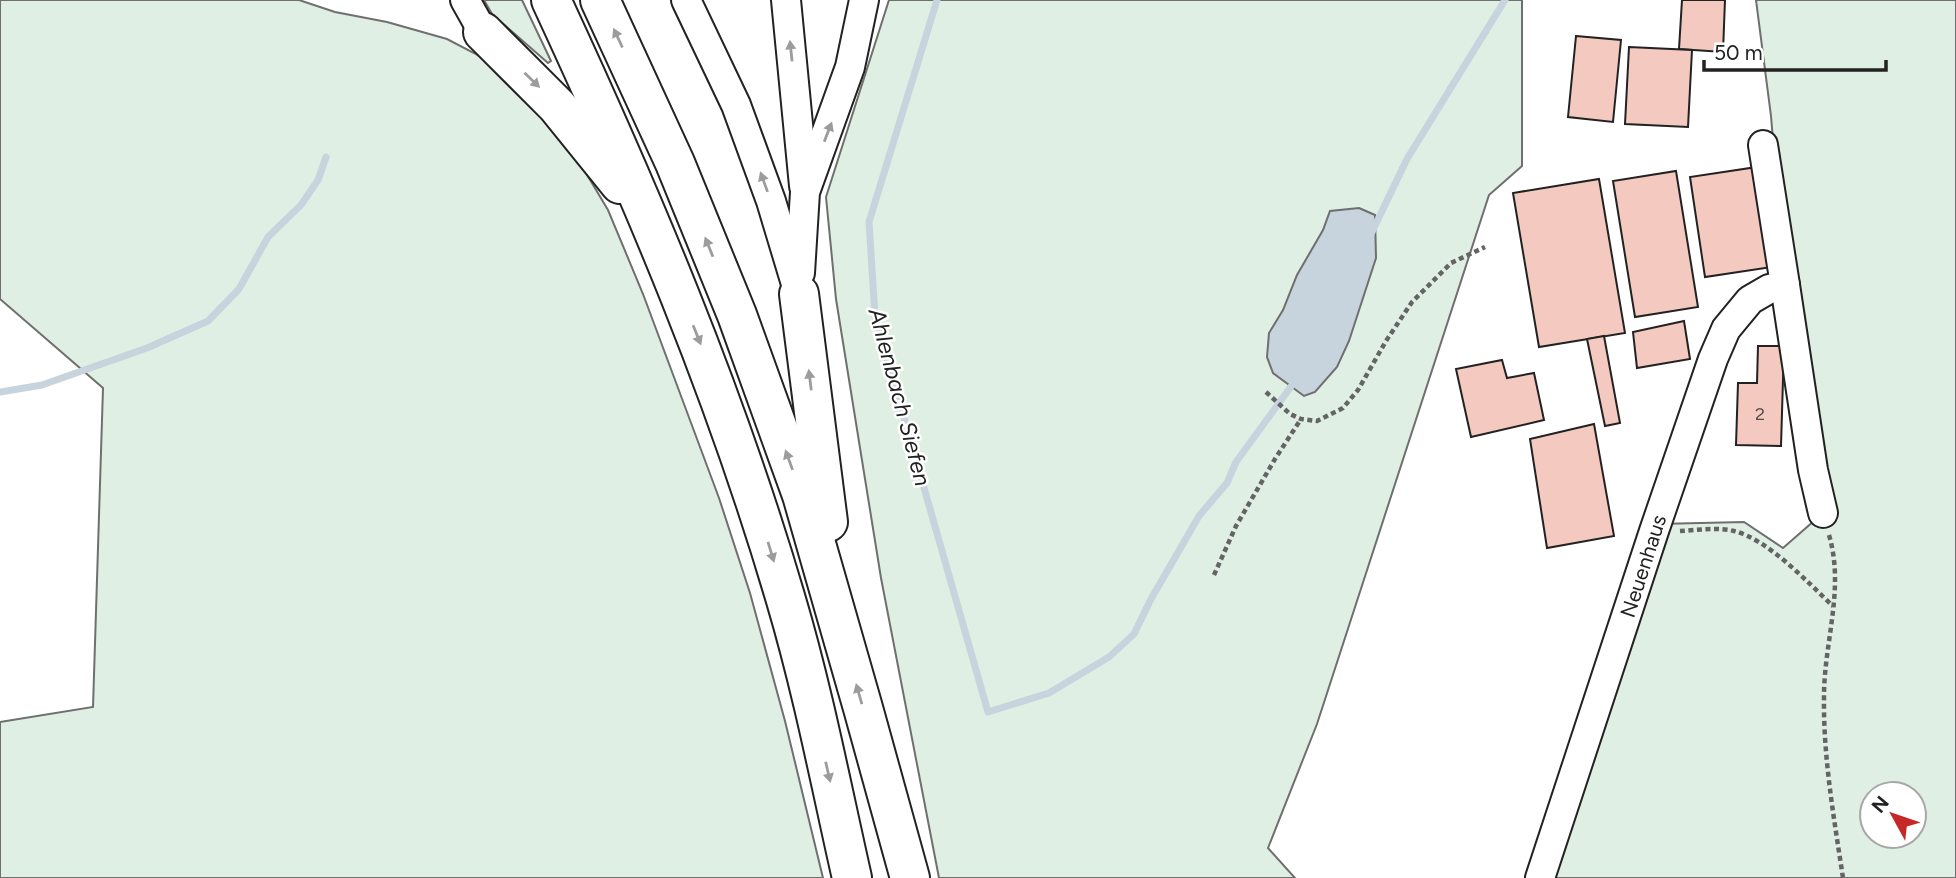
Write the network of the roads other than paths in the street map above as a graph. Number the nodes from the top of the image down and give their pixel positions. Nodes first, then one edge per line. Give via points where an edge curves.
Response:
1 (551, 0) edge
2 (600, 0) edge
3 (686, 0) edge
4 (786, 0) edge
5 (864, 0) edge
6 (474, 16) edge
7 (1763, 145) dead end
8 (805, 192) junction
9 (653, 226) junction
10 (1785, 285) junction
11 (799, 294) junction
12 (1823, 513) road end
13 (838, 618) junction
14 (852, 878) edge
15 (909, 878) edge
16 (1540, 878) edge

1 - 9 highway
13 -> 2 highway via 802,495 737,315 676,163
11 -> 3 street via 736,105
8 -> 4 street
8 -> 5 street via 850,67
6 -> 9 highway via 557,106
7 - 10 street
8 - 11 street
9 -> 14 highway via 710,371 787,602
10 - 12 street
10 - 16 street, Neuenhaus via 1750,300 1726,329 1713,359
13 -> 11 highway
15 -> 13 highway

